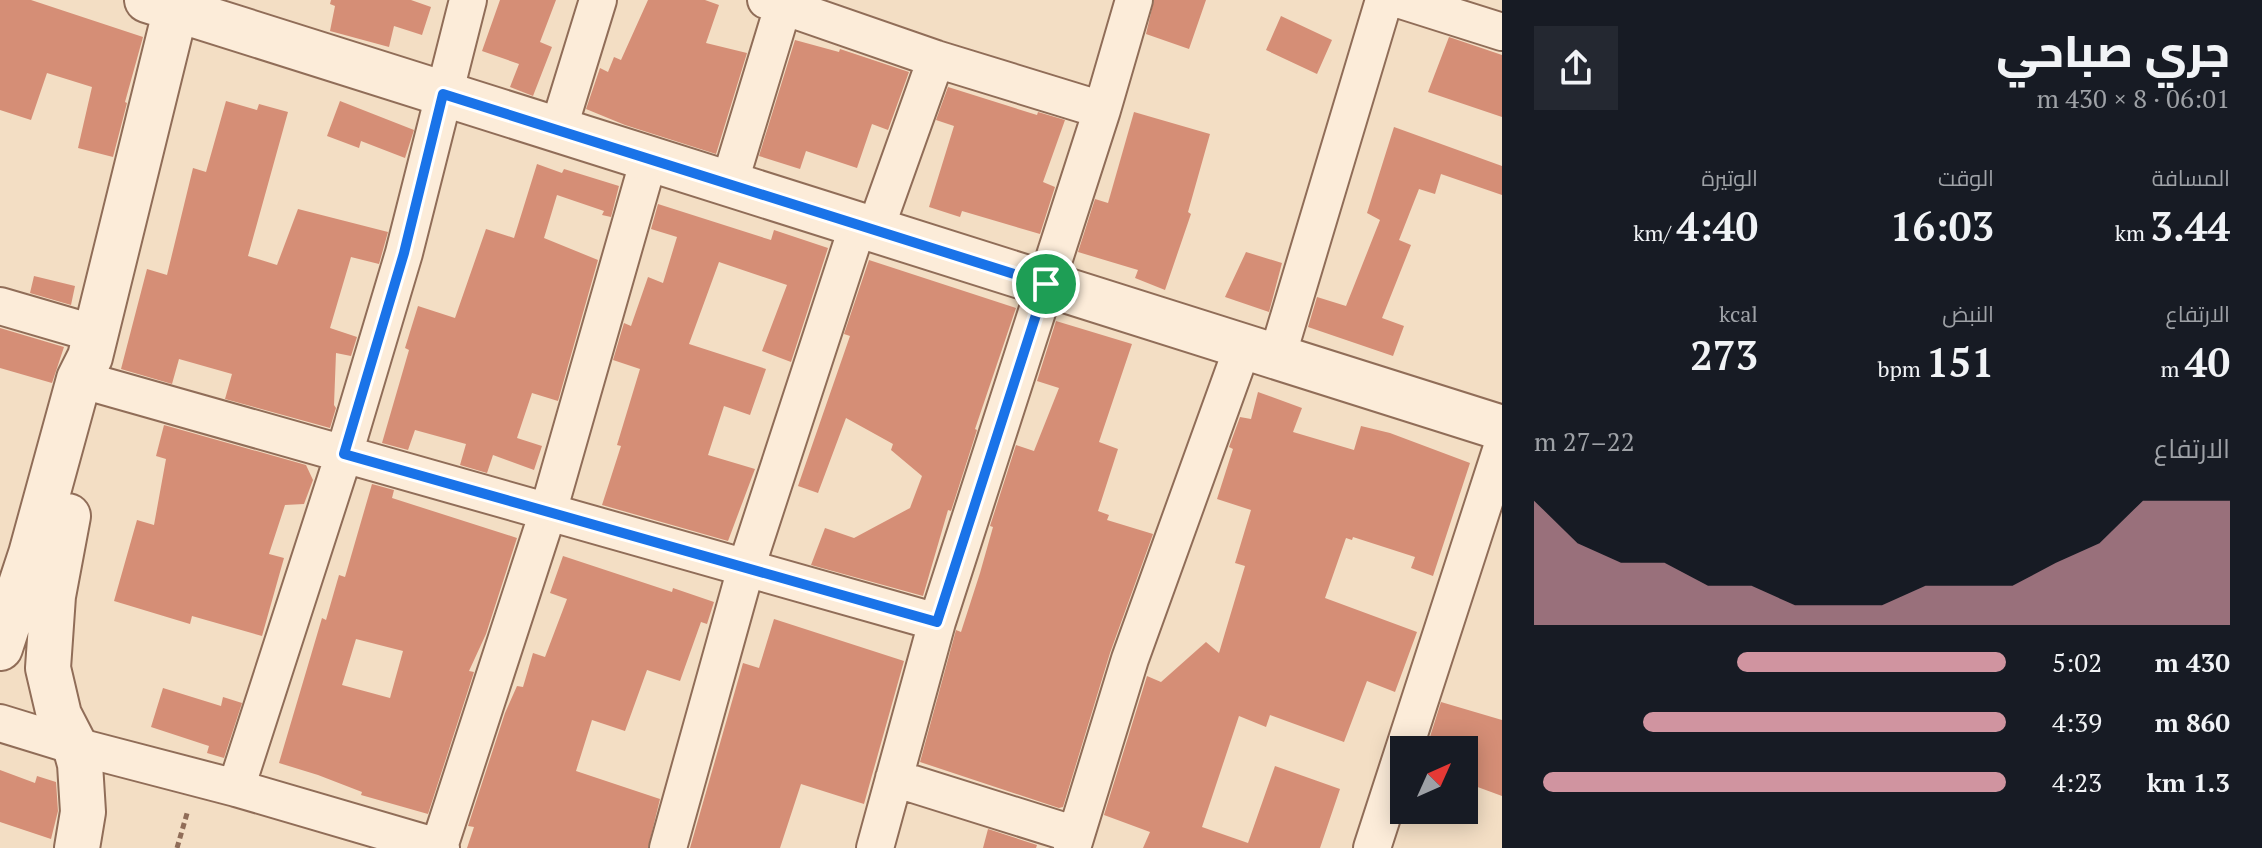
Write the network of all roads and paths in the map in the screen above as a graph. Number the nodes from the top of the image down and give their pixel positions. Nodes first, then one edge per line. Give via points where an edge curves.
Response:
1 (468, 0) edge
2 (598, 0) edge
3 (1134, 0) edge
4 (1384, 0) edge
5 (1401, 0) edge
6 (778, 2) edge
7 (167, 3) edge
8 (1502, 32) edge
9 (936, 59) junction
10 (443, 94) junction
11 (1102, 110) junction
12 (558, 130) junction
13 (649, 159) junction
14 (729, 184) junction
15 (867, 228) junction
16 (1046, 284) junction
17 (0, 306) edge
18 (1260, 352) junction
19 (90, 363) junction
20 (1502, 428) edge
21 (1502, 447) edge
22 (344, 454) junction
23 (548, 512) junction
24 (746, 568) junction
25 (937, 622) junction
26 (0, 648) edge
27 (0, 723) edge
28 (75, 746) junction
29 (198, 778) junction
30 (894, 778) junction
31 (236, 788) junction
32 (1074, 842) edge
33 (77, 848) edge
34 (177, 848) edge
35 (440, 848) edge
36 (668, 848) edge
37 (875, 848) edge
38 (1372, 848) edge

1 - 10 street
2 - 12 street
3 - 11 street
4 - 18 street
5 - 8 street
6 - 9 street
6 - 14 street
7 - 10 street
7 - 19 street
9 - 11 street
9 - 15 street
10 - 12 street
10 - 22 street via 404,253
11 - 16 street
12 - 13 street
13 - 14 street
13 - 23 street
14 - 15 street
15 - 16 street
15 - 24 street
16 - 18 street
16 - 25 street
17 - 19 street
18 - 20 street
18 - 32 street via 1130,659
19 - 22 street
19 - 26 street
19 - 28 street via 49,638 53,694
21 - 38 street
22 - 23 street
22 - 31 street
23 - 24 street
23 - 35 street
24 - 25 street
24 - 36 street
25 - 30 street
27 - 28 street
28 - 29 street
28 - 33 street via 83,802
29 - 31 street
29 - 34 path
30 - 32 street
30 - 37 street
31 - 35 street

